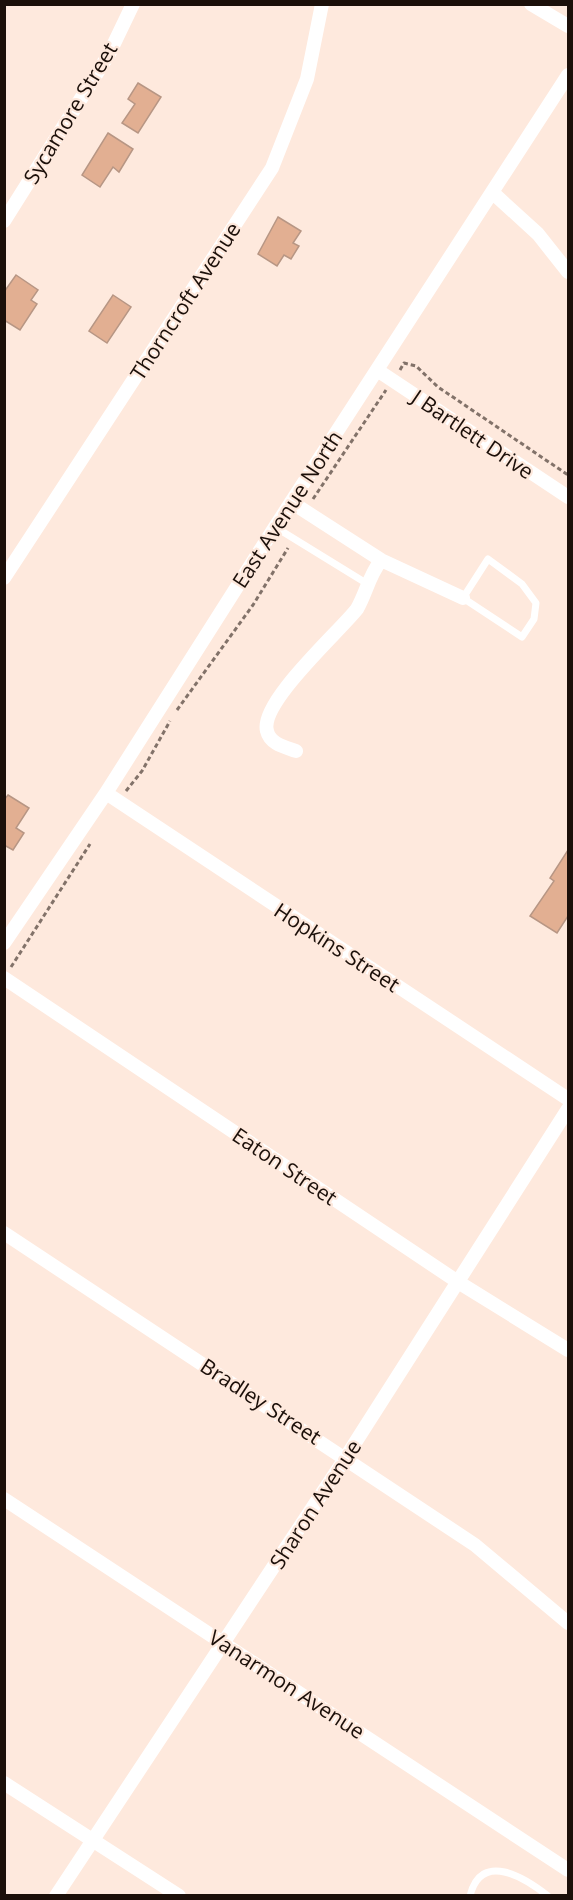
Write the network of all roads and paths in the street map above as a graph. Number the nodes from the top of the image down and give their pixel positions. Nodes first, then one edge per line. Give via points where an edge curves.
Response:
1 (133, 4) edge
2 (322, 4) edge
3 (531, 4) edge
4 (568, 26) edge
5 (568, 75) edge
6 (492, 192) junction
7 (4, 220) edge
8 (568, 272) edge
9 (377, 370) junction
10 (393, 381) junction
11 (568, 475) edge
12 (568, 497) edge
13 (291, 502) junction
14 (306, 512) junction
15 (275, 527) junction
16 (293, 538) junction
17 (381, 560) junction
18 (4, 578) edge
19 (366, 583) junction
20 (463, 598) junction
21 (296, 751) dead end
22 (106, 793) junction
23 (118, 801) junction
24 (92, 842) dead end
25 (4, 943) edge
26 (4, 978) edge
27 (568, 1099) edge
28 (568, 1109) edge
29 (4, 1233) edge
30 (458, 1281) junction
31 (568, 1350) edge
32 (346, 1457) junction
33 (4, 1499) edge
34 (568, 1623) edge
35 (224, 1642) junction
36 (4, 1783) edge
37 (93, 1839) junction
38 (568, 1870) edge
39 (56, 1896) edge
40 (179, 1896) edge
41 (470, 1896) edge
42 (548, 1896) edge

1 - 7 street, Sycamore Street via 109,54
2 - 18 street, Thorncroft Avenue via 307,79 272,168
3 - 4 street
5 - 6 street, East Avenue North
6 - 8 street via 538,234
6 - 9 street, East Avenue North
9 - 10 street, J Bartlett Drive
9 - 13 street, East Avenue North
10 - 11 path via 404,363 416,366 438,387
10 - 12 street, J Bartlett Drive
10 - 14 path
13 - 14 street
13 - 15 street, East Avenue North
14 - 17 street
15 - 16 lane
15 - 22 street, East Avenue North
16 - 19 lane
16 - 23 path via 253,606 211,660 142,771
17 - 19 street
17 - 20 street
19 - 21 street via 357,609 285,688 267,719 269,736
20 - 20 lane via 488,559 531,593 536,612 522,637
22 - 23 street, Hopkins Street
22 - 25 street, East Avenue North
23 - 27 street, Hopkins Street
24 - 26 path
26 - 30 street, Eaton Street
28 - 30 street, Sharon Avenue
29 - 32 street, Bradley Street
30 - 31 street, Eaton Street
30 - 32 street, Sharon Avenue
32 - 34 street, Bradley Street via 475,1545
32 - 35 street, Sharon Avenue
33 - 35 street, Vanarmon Avenue
35 - 37 street, Sharon Avenue
35 - 38 street, Vanarmon Avenue
36 - 37 street
37 - 39 street, Sharon Avenue
37 - 40 street
41 - 42 lane via 479,1877 502,1871 526,1879

